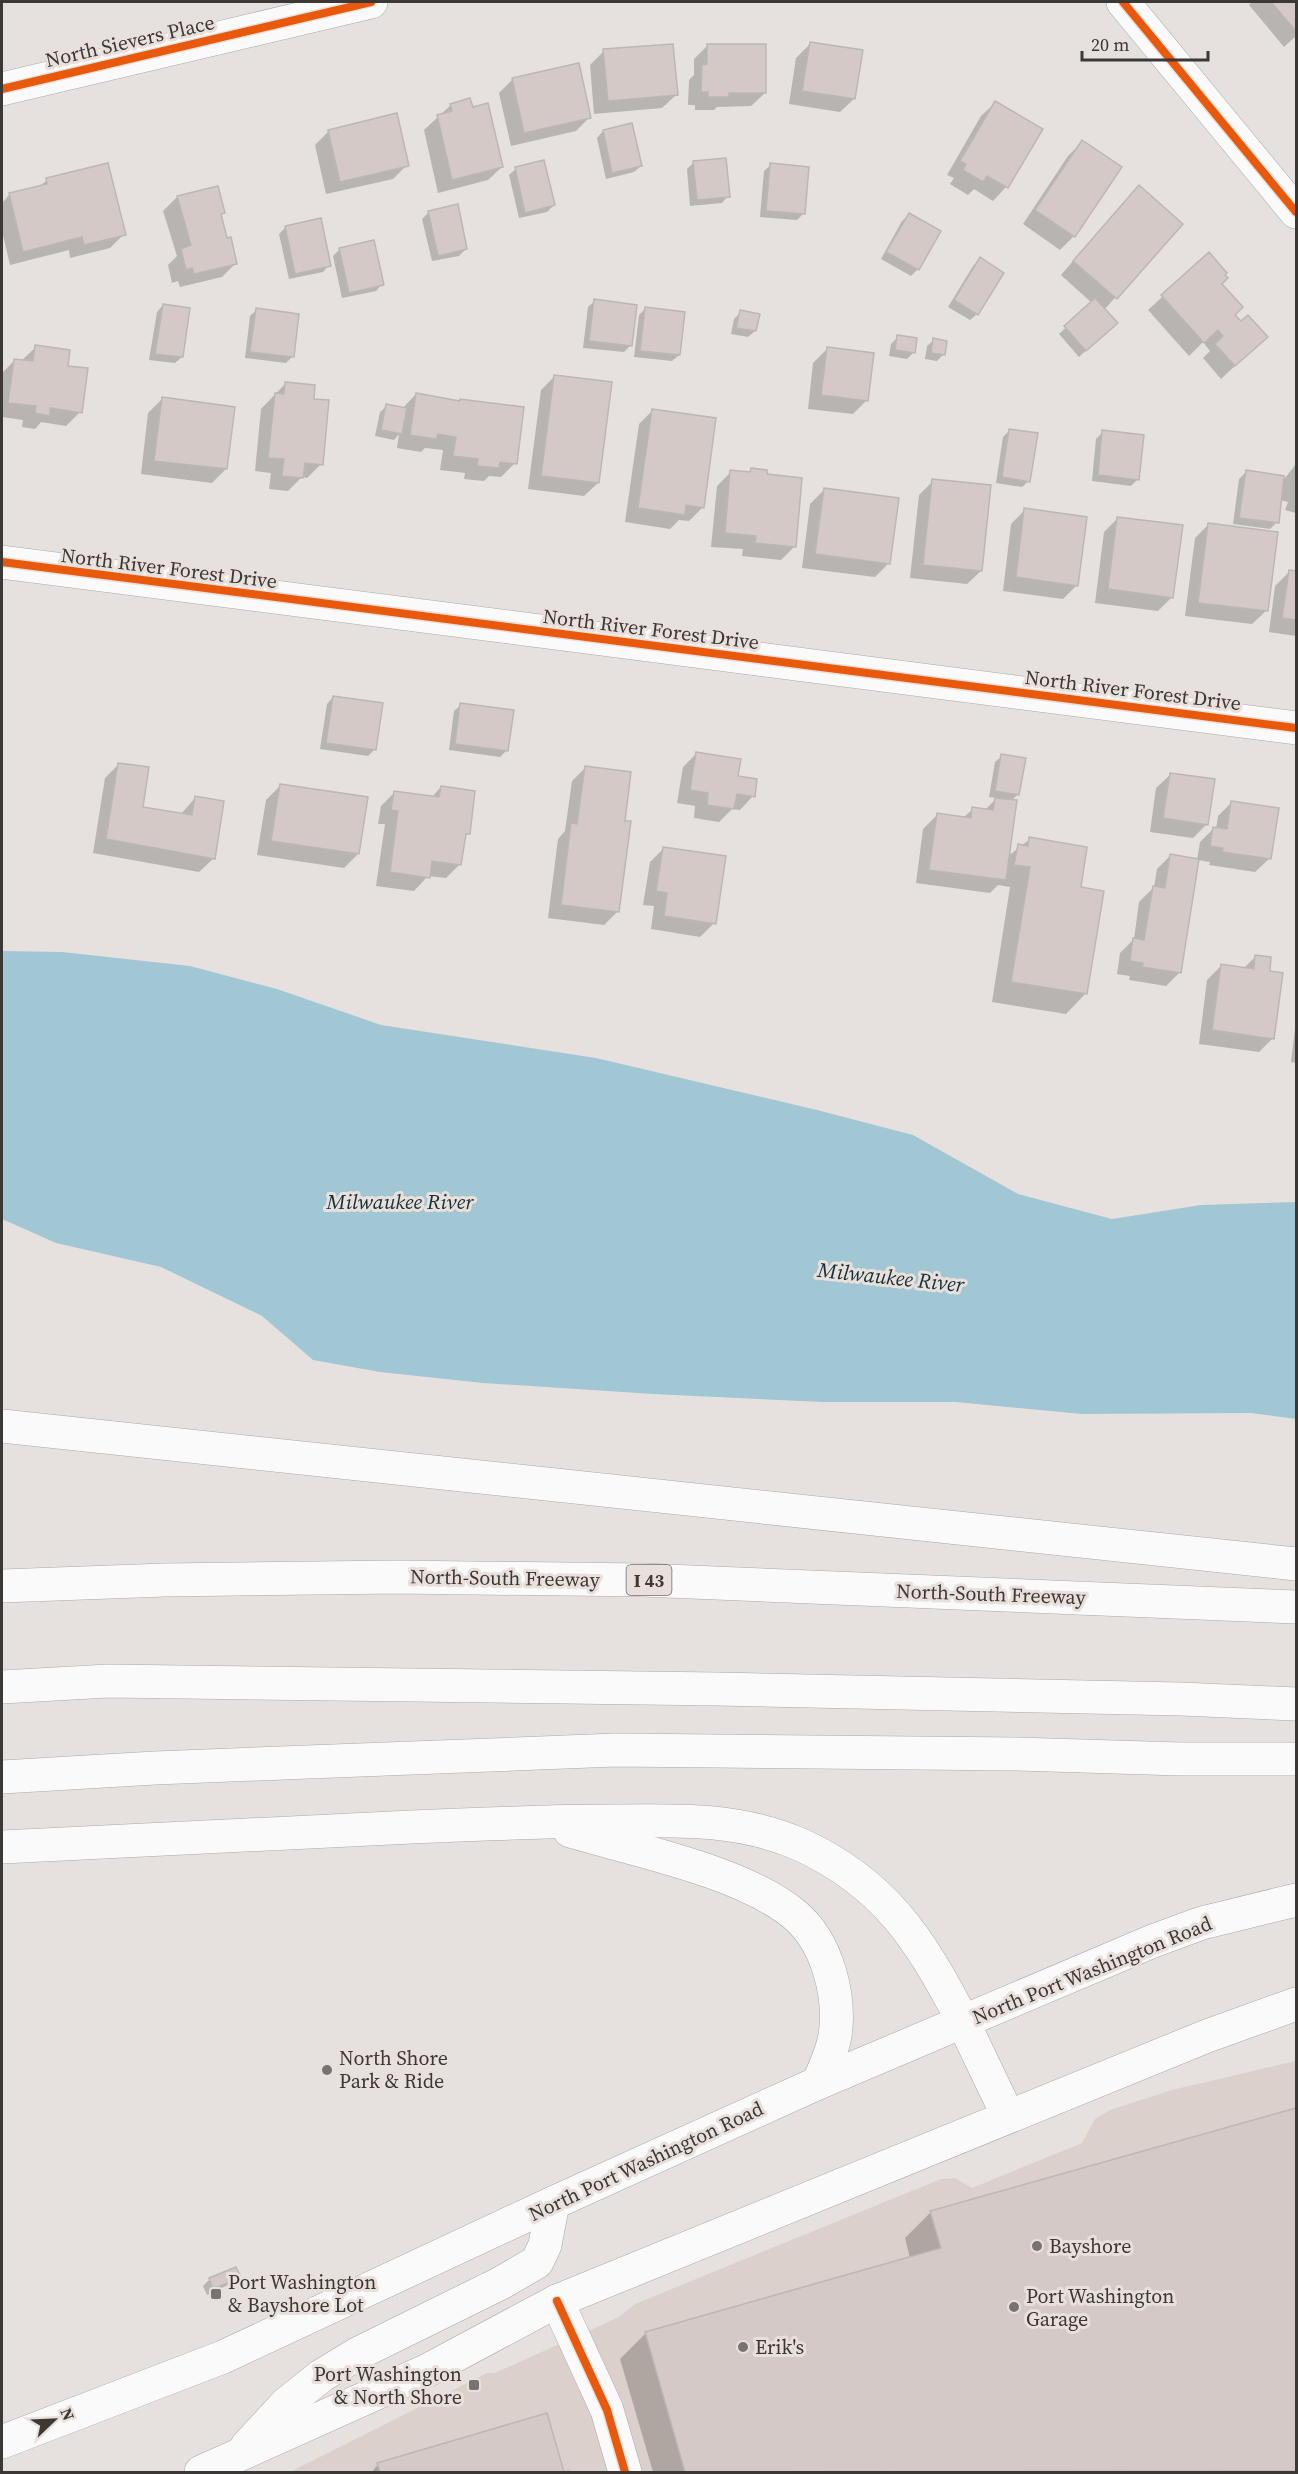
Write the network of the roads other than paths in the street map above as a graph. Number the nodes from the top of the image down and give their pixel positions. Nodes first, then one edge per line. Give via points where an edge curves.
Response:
1 (371, 2) edge
2 (1095, 2) edge
3 (1127, 6) edge
4 (2, 89) edge
5 (1296, 212) edge
6 (2, 562) edge
7 (1296, 728) edge
8 (2, 1426) edge
9 (1296, 1564) edge
10 (2, 1586) edge
11 (1296, 1607) edge
12 (2, 1687) edge
13 (1296, 1704) edge
14 (1296, 1759) edge
15 (2, 1777) edge
16 (540, 1822) junction
17 (2, 1847) edge
18 (1296, 1900) edge
19 (1296, 2004) edge
20 (963, 2022) junction
21 (818, 2083) junction
22 (1008, 2116) junction
23 (554, 2203) junction
24 (557, 2301) junction
25 (2, 2442) edge
26 (237, 2456) junction
27 (201, 2472) edge
28 (625, 2472) edge

1 - 4 main road, North Sievers Place
2 - 3 main road
3 - 5 main road
6 - 7 main road, North River Forest Drive
8 - 9 main road
10 - 11 main road, North-South Freeway / I 43 via 397,1577 608,1579
12 - 13 main road via 108,1681 718,1689
14 - 15 main road via 616,1750
16 - 17 main road
16 - 20 main road via 703,1820 732,1824 798,1844 876,1894 904,1923 940,1976
16 - 21 main road via 724,1877 796,1916 818,1941 834,1994 835,2035
18 - 20 main road, North Port Washington Road via 1202,1923
19 - 22 main road
20 - 21 main road, North Port Washington Road
20 - 22 main road
21 - 23 main road, North Port Washington Road
22 - 24 main road
23 - 25 main road, North Port Washington Road via 223,2357
23 - 26 main road via 537,2262 321,2376 286,2404
24 - 26 main road via 428,2370
24 - 28 main road via 606,2410
26 - 27 main road

